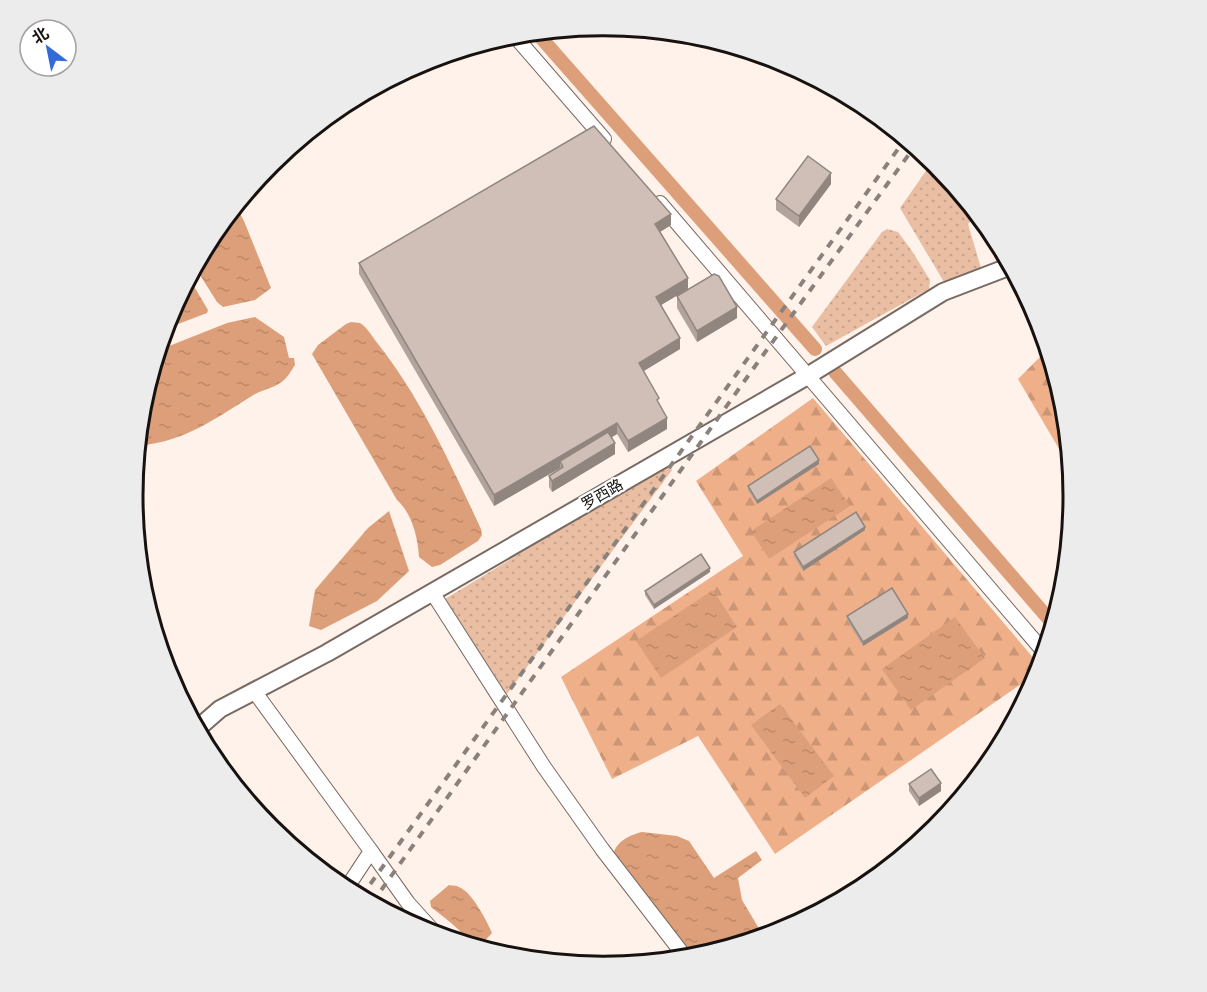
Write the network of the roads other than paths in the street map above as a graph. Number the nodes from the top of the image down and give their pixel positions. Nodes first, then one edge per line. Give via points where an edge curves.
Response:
1 (521, 44) edge
2 (611, 147) edge
3 (649, 191) edge
4 (1003, 269) edge
5 (809, 375) junction
6 (432, 592) junction
7 (1039, 645) edge
8 (254, 691) junction
9 (204, 723) edge
10 (371, 851) junction
11 (351, 880) edge
12 (422, 919) edge
13 (679, 949) edge

1 - 2 street
3 - 5 street
4 - 5 street, 罗西路 via 943,292
5 - 6 street, 罗西路
5 - 7 street
6 - 8 street, 罗西路
6 - 13 street via 544,767
8 - 9 street, 罗西路 via 220,709
8 - 10 street
10 - 11 street
10 - 12 street

